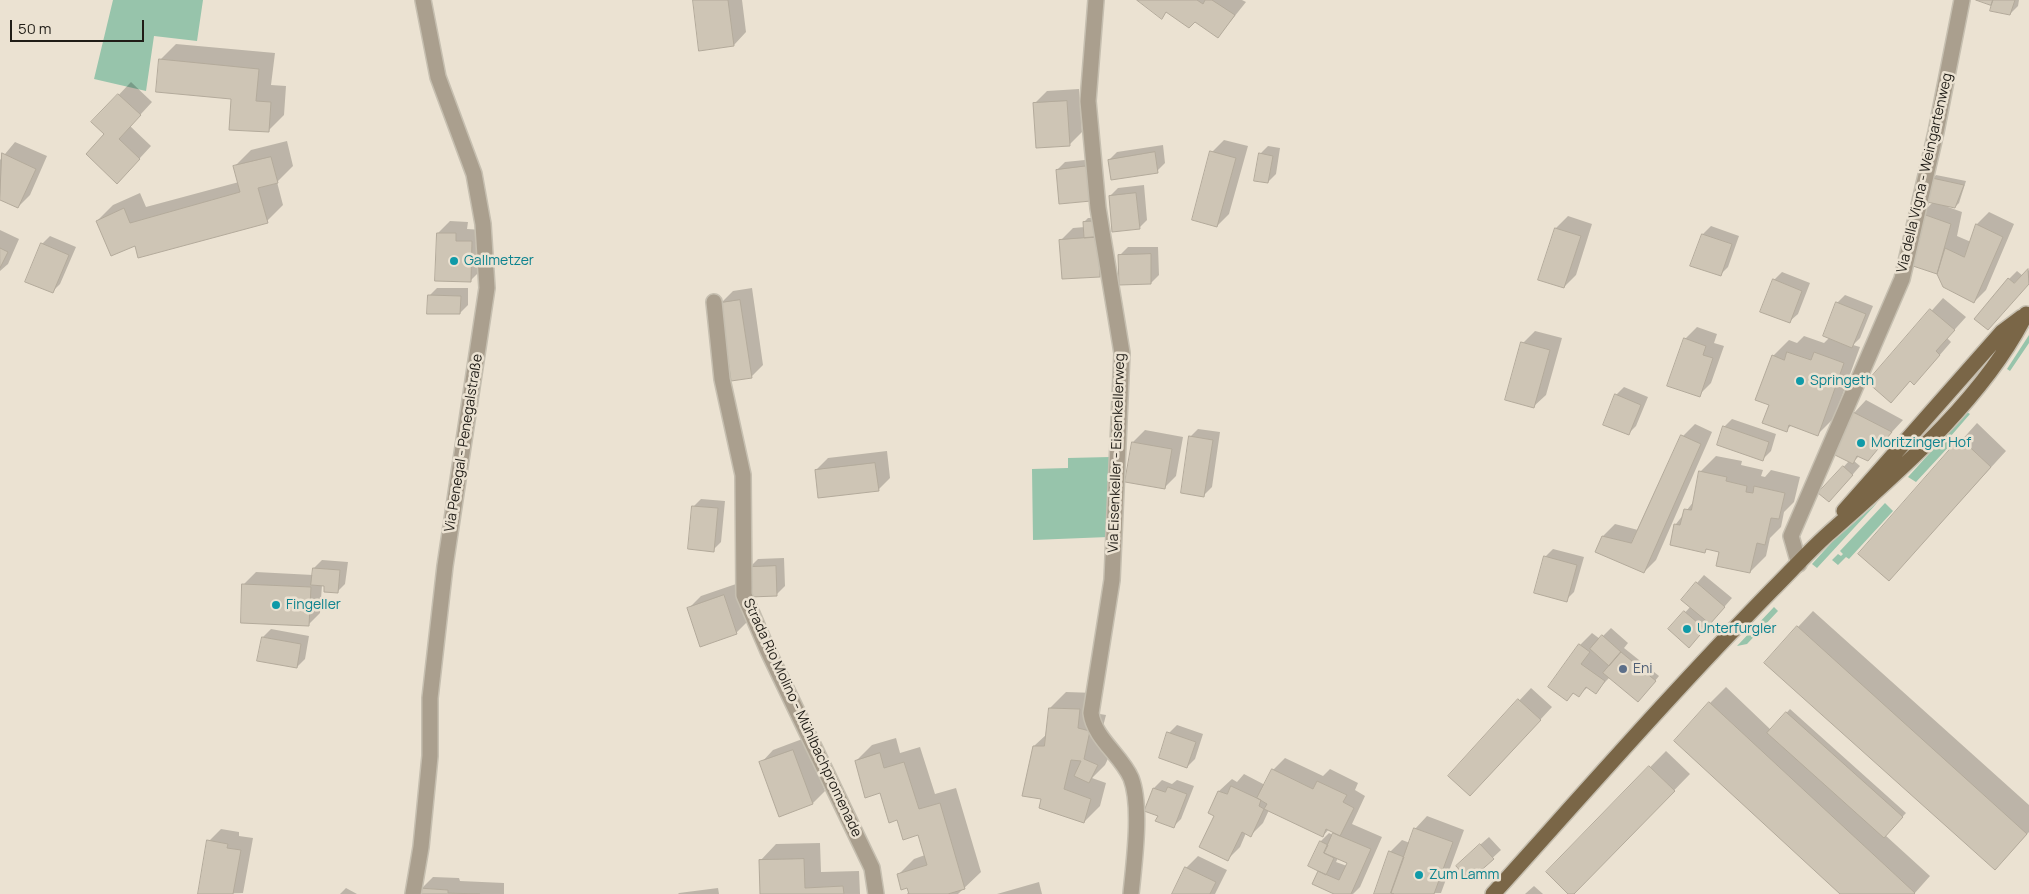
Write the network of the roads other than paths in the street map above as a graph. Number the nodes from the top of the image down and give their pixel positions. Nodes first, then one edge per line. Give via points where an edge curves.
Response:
1 (423, 0) edge
2 (1096, 0) edge
3 (1962, 0) edge
4 (714, 302) dead end
5 (2027, 312) edge
6 (1799, 564) junction
7 (413, 894) edge
8 (876, 894) edge
9 (1131, 894) edge
10 (1493, 894) edge

1 - 7 street, Via Penegal - Penegalstraße via 438,77 474,174 483,224 487,288 445,566 430,698 430,756
2 - 9 street, Via Eisenkeller - Eisenkellerweg via 1088,101 1098,208 1122,353 1112,580 1091,713 1092,722 1119,757 1134,787 1135,853
3 - 6 street, Via della Vigna - Weingartenweg via 1902,279 1791,536
4 - 8 street, Strada Rio Molino - Mühlbachpromenade via 722,379 743,475 744,595 872,868
5 - 6 main road via 2004,353 1956,411 1872,497
6 - 10 main road via 1644,727

